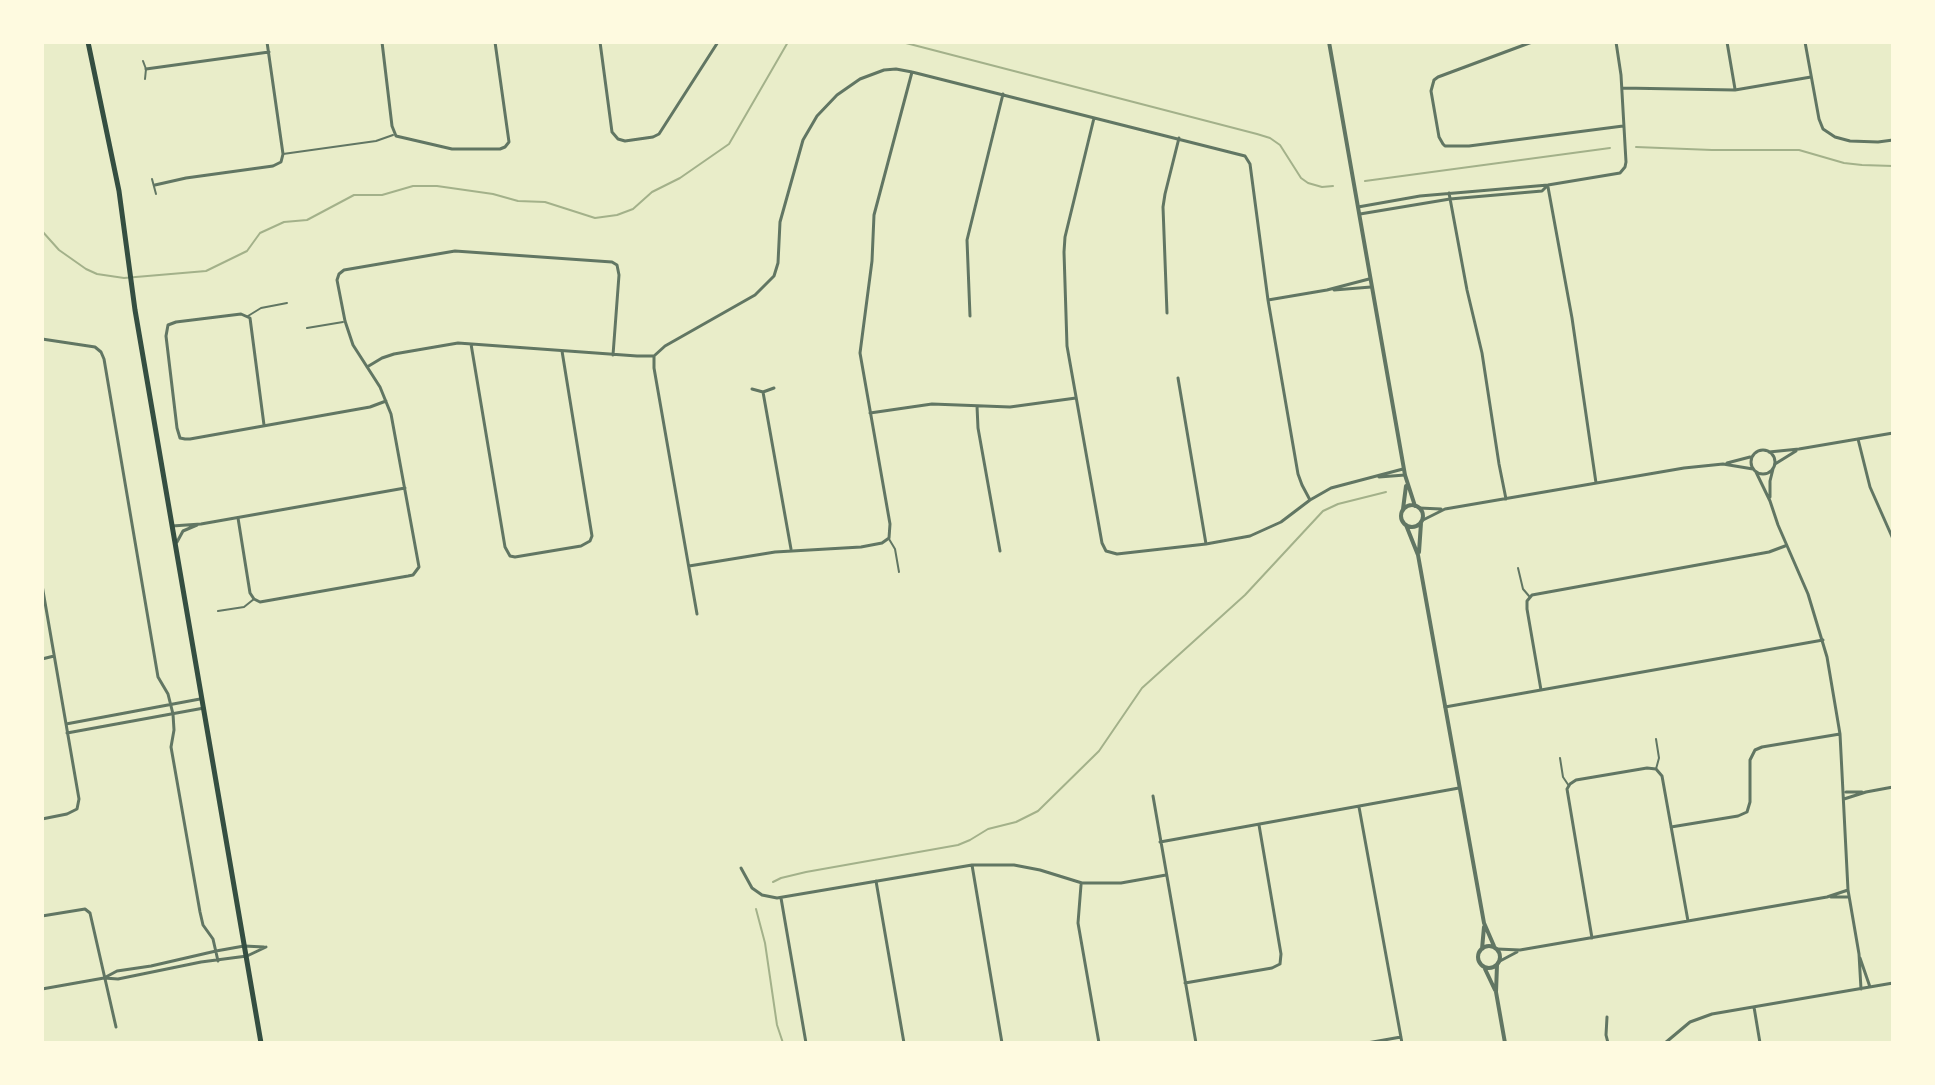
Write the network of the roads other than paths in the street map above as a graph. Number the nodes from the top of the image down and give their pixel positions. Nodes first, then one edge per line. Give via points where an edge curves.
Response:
1 (88, 42) edge
2 (267, 42) edge
3 (382, 42) edge
4 (495, 42) edge
5 (600, 42) edge
6 (718, 42) edge
7 (1329, 42) edge
8 (1532, 42) edge
9 (1616, 42) edge
10 (1727, 42) edge
11 (1805, 42) edge
12 (269, 52) junction
13 (143, 61) dead end
14 (146, 69) junction
15 (912, 72) junction
16 (1811, 77) junction
17 (145, 79) dead end
18 (1622, 88) junction
19 (1735, 90) junction
20 (1003, 94) junction
21 (1094, 118) junction
22 (1623, 126) junction
23 (394, 134) junction
24 (1179, 138) junction
25 (1893, 140) edge
26 (283, 154) junction
27 (152, 179) dead end
28 (155, 185) junction
29 (1548, 185) junction
30 (1449, 193) junction
31 (156, 194) dead end
32 (1450, 199) junction
33 (1358, 207) junction
34 (1360, 214) junction
35 (1371, 279) junction
36 (1372, 287) junction
37 (1327, 290) junction
38 (1268, 300) junction
39 (287, 303) dead end
40 (1167, 313) dead end
41 (248, 316) junction
42 (970, 316) dead end
43 (345, 321) junction
44 (307, 328) dead end
45 (42, 339) edge
46 (471, 344) junction
47 (562, 351) junction
48 (613, 355) junction
49 (654, 356) junction
50 (367, 367) junction
51 (1178, 378) dead end
52 (774, 388) dead end
53 (752, 389) dead end
54 (763, 392) junction
55 (1076, 398) junction
56 (386, 401) junction
57 (977, 406) junction
58 (870, 413) junction
59 (264, 425) junction
60 (1893, 433) edge
61 (1858, 439) junction
62 (1799, 449) junction
63 (1769, 452) junction
64 (1752, 456) junction
65 (1723, 464) junction
66 (1774, 466) junction
67 (1404, 468) junction
68 (1754, 470) junction
69 (1405, 475) junction
70 (1375, 477) junction
71 (1407, 482) junction
72 (1596, 483) junction
73 (405, 488) junction
74 (1506, 499) junction
75 (1310, 500) junction
76 (1770, 501) junction
77 (1417, 507) junction
78 (1445, 509) junction
79 (1402, 515) junction
80 (238, 518) junction
81 (1422, 521) junction
82 (201, 524) junction
83 (1406, 525) junction
84 (172, 526) junction
85 (1893, 537) edge
86 (889, 538) junction
87 (1206, 544) junction
88 (1787, 545) junction
89 (176, 546) junction
90 (791, 551) junction
91 (1000, 551) dead end
92 (1418, 555) junction
93 (689, 566) junction
94 (1518, 568) dead end
95 (899, 572) dead end
96 (42, 585) edge
97 (1529, 597) junction
98 (254, 599) junction
99 (218, 611) dead end
100 (697, 614) dead end
101 (1823, 640) junction
102 (54, 656) junction
103 (42, 659) edge
104 (1541, 690) junction
105 (202, 698) junction
106 (171, 704) junction
107 (1445, 707) junction
108 (204, 708) junction
109 (173, 714) junction
110 (66, 724) junction
111 (67, 733) junction
112 (1840, 734) junction
113 (1656, 739) dead end
114 (1560, 758) dead end
115 (1656, 769) junction
116 (1569, 786) junction
117 (1893, 787) edge
118 (1459, 788) junction
119 (1844, 792) junction
120 (1866, 792) junction
121 (1153, 796) dead end
122 (1844, 799) junction
123 (1359, 807) junction
124 (42, 819) edge
125 (1259, 825) junction
126 (1671, 828) junction
127 (1160, 842) junction
128 (972, 865) junction
129 (741, 868) dead end
130 (1166, 875) junction
131 (876, 881) junction
132 (1082, 883) junction
133 (1848, 890) junction
134 (1827, 897) junction
135 (1849, 897) junction
136 (781, 898) junction
137 (42, 916) edge
138 (1688, 921) junction
139 (1484, 923) junction
140 (1592, 938) junction
141 (244, 946) junction
142 (1495, 948) junction
143 (1482, 949) junction
144 (1520, 950) junction
145 (216, 951) junction
146 (1859, 954) junction
147 (247, 956) junction
148 (218, 961) junction
149 (1498, 963) junction
150 (151, 966) junction
151 (1484, 967) junction
152 (153, 973) junction
153 (104, 978) junction
154 (1185, 983) junction
155 (1893, 983) edge
156 (1870, 987) junction
157 (42, 989) edge
158 (1861, 989) junction
159 (1496, 992) junction
160 (1754, 1007) junction
161 (1607, 1017) dead end
162 (116, 1027) dead end
163 (1401, 1037) junction
164 (261, 1043) edge
165 (806, 1043) edge
166 (904, 1043) edge
167 (1002, 1043) edge
168 (1099, 1043) edge
169 (1196, 1043) edge
170 (1367, 1043) edge
171 (1402, 1043) edge
172 (1505, 1043) edge
173 (1608, 1043) edge
174 (1665, 1043) edge
175 (1760, 1043) edge

1 - 84 main road via 119,191
2 - 12 street
3 - 23 street
4 - 23 street via 506,146 452,149
5 - 6 street via 612,132 625,141 661,132
7 - 33 street
8 - 22 street via 1434,80 1431,91 1445,146
9 - 18 street
10 - 19 street
11 - 16 street
12 - 14 street
12 - 26 street
13 - 14 lane
14 - 17 lane
15 - 20 street
15 - 49 street via 884,70 860,79 817,116 803,140 780,222 774,276 755,295
15 - 58 street via 874,215 860,353
16 - 19 street
16 - 25 street via 1820,124 1827,133 1862,143
18 - 19 street
18 - 22 street
20 - 21 street
20 - 42 street via 967,240
21 - 24 street
21 - 55 street via 1064,252 1067,346
22 - 29 street via 1626,162 1620,173
23 - 26 lane
24 - 38 street via 1248,158
24 - 40 street via 1163,207
26 - 28 street via 273,166
27 - 28 lane
28 - 31 lane
29 - 30 street
29 - 32 street via 1542,191
29 - 72 street
30 - 32 street
30 - 33 street
32 - 34 street
32 - 74 street
33 - 34 street
34 - 35 street
35 - 36 street
35 - 37 street
36 - 37 street
36 - 67 street
37 - 38 street
38 - 75 street via 1298,474
39 - 41 lane
41 - 59 street
41 - 59 street via 167,327 177,428 180,438 186,439
43 - 44 lane
43 - 48 street via 338,284 339,274 348,269 455,251 612,262 619,275
43 - 50 street
45 - 106 street via 89,345 103,355 158,677
46 - 47 street
46 - 47 street via 505,547 515,557 581,546 592,536
46 - 50 street via 394,354
47 - 48 street
48 - 49 street
49 - 93 street
50 - 56 street
51 - 87 street
52 - 54 street
53 - 54 street
54 - 90 street
55 - 57 street
55 - 87 street via 1106,551
56 - 59 street
56 - 73 street
57 - 58 street via 932,404
57 - 91 street
58 - 86 street
60 - 61 street
61 - 62 street
61 - 85 street via 1870,487
62 - 63 street
62 - 66 street
63 - 64 street
63 - 66 street
64 - 65 street
64 - 68 street
65 - 68 street
65 - 72 street
66 - 68 street via 1765,474
66 - 76 street
67 - 69 street
67 - 70 street
68 - 76 street
69 - 70 street
69 - 71 street
70 - 75 street
71 - 77 street
71 - 79 street
72 - 74 street
73 - 80 street
73 - 98 street via 417,572 265,602
74 - 78 street
75 - 87 street via 1263,531
76 - 88 street
77 - 78 street
77 - 79 street via 1405,508
77 - 81 street
78 - 81 street
79 - 83 street
80 - 82 street
80 - 98 street
81 - 83 street via 1415,527
81 - 92 street
82 - 84 street
82 - 89 street via 183,531
83 - 92 street
84 - 89 main road
86 - 90 street via 843,549
86 - 95 lane
88 - 97 street
88 - 101 street
89 - 105 main road
90 - 93 street
92 - 107 street
93 - 100 street
94 - 97 lane
96 - 102 street
97 - 104 street
98 - 99 lane via 244,607
101 - 104 street
101 - 112 street
102 - 103 street
102 - 110 street
104 - 107 street
105 - 106 street
105 - 108 main road
106 - 109 street
106 - 110 street
107 - 118 street
108 - 109 street
108 - 141 main road
109 - 111 street
109 - 145 street via 171,747 197,897
110 - 111 street
111 - 124 street via 77,809
112 - 119 street
112 - 126 street via 1755,750 1747,812
113 - 115 lane
114 - 116 lane
115 - 116 street via 1576,780
115 - 126 street via 1663,780
116 - 140 street
117 - 120 street
118 - 123 street
118 - 139 street
119 - 120 street
119 - 122 street
120 - 122 street
121 - 127 street
122 - 133 street
123 - 125 street
123 - 163 street
125 - 127 street
125 - 154 street via 1280,964
126 - 138 street
127 - 130 street
128 - 131 street
128 - 132 street via 1014,865
128 - 167 street
129 - 136 street via 752,888
130 - 132 street
130 - 154 street
131 - 136 street
131 - 166 street
132 - 168 street via 1078,923
133 - 134 street
133 - 135 street
134 - 135 street
134 - 138 street
135 - 146 street
136 - 165 street
137 - 153 street via 88,911
138 - 140 street
139 - 142 street
139 - 143 street
140 - 144 street
141 - 145 street
141 - 147 main road
141 - 147 street via 266,947
142 - 143 street
142 - 144 street
142 - 149 street via 1501,955
143 - 151 street via 1478,958
144 - 149 street
145 - 148 street
145 - 150 street
146 - 156 street
146 - 158 street
147 - 148 street
147 - 164 main road
148 - 152 street
149 - 151 street
149 - 159 street
150 - 152 street
150 - 153 street
151 - 159 street
152 - 153 street
153 - 157 street
153 - 162 street
154 - 169 street
155 - 156 street
156 - 158 street
158 - 160 street
159 - 172 street
160 - 174 street via 1701,1017
160 - 175 street
161 - 173 street
163 - 170 street
163 - 171 street

